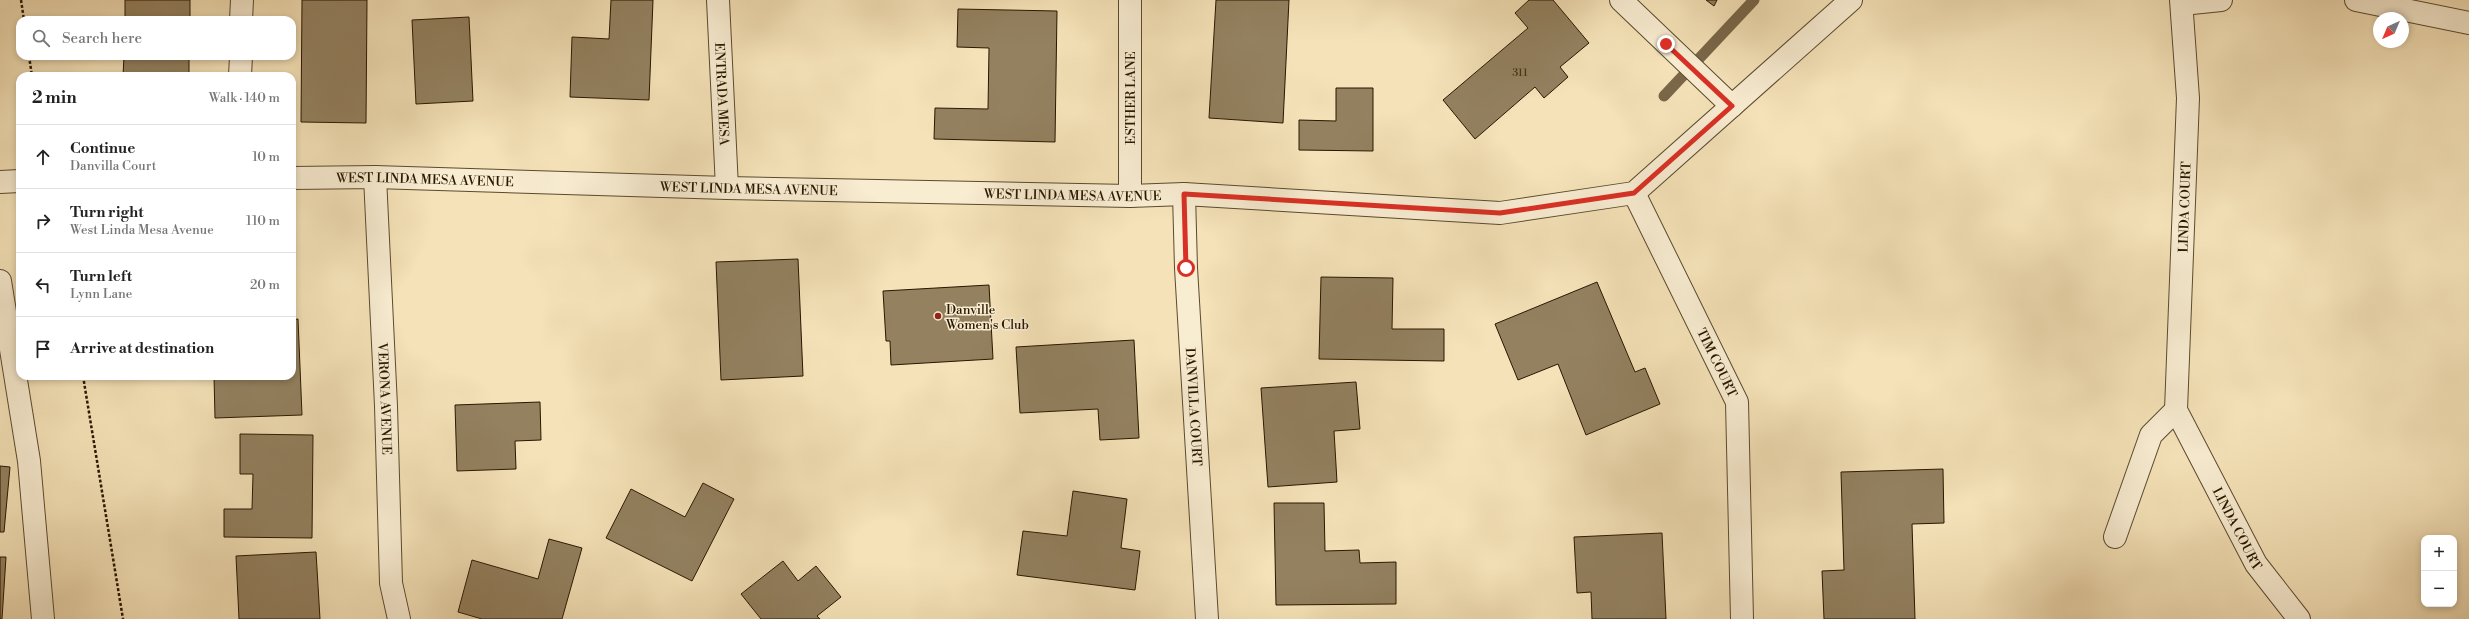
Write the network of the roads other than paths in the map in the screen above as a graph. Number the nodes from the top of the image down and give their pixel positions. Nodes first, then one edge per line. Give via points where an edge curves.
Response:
1 (242, 0) edge
2 (718, 0) edge
3 (1130, 0) edge
4 (1621, 0) edge
5 (1851, 0) edge
6 (2221, 0) edge
7 (2356, 0) edge
8 (2182, 2) edge
9 (241, 16) edge
10 (2469, 23) edge
11 (240, 60) edge
12 (240, 72) edge
13 (1732, 106) junction
14 (374, 177) junction
15 (296, 178) edge
16 (16, 181) edge
17 (0, 182) edge
18 (727, 188) junction
19 (1634, 193) junction
20 (1184, 194) junction
21 (1130, 196) junction
22 (0, 281) edge
23 (2176, 410) junction
24 (2115, 537) dead end
25 (43, 619) edge
26 (399, 619) edge
27 (1207, 619) edge
28 (1742, 619) edge
29 (2299, 619) edge

1 - 9 street
2 - 18 street, ENTRADA MESA
3 - 21 street, ESTHER LANE
4 - 13 street
5 - 13 street
6 - 8 street
7 - 10 street
8 - 23 street, LINDA COURT via 2188,98
11 - 12 street
13 - 19 street
14 - 15 street, WEST LINDA MESA AVENUE
14 - 18 street, WEST LINDA MESA AVENUE
14 - 26 street, VERONA AVENUE via 386,406 391,583
16 - 17 street
18 - 21 street, WEST LINDA MESA AVENUE
19 - 20 street, WEST LINDA MESA AVENUE via 1500,213
19 - 28 street, TIM COURT via 1737,402
20 - 21 street, WEST LINDA MESA AVENUE
20 - 27 street, DANVILLA COURT via 1186,268
22 - 25 street via 29,461
23 - 24 street via 2152,435
23 - 29 street, LINDA COURT via 2256,564

